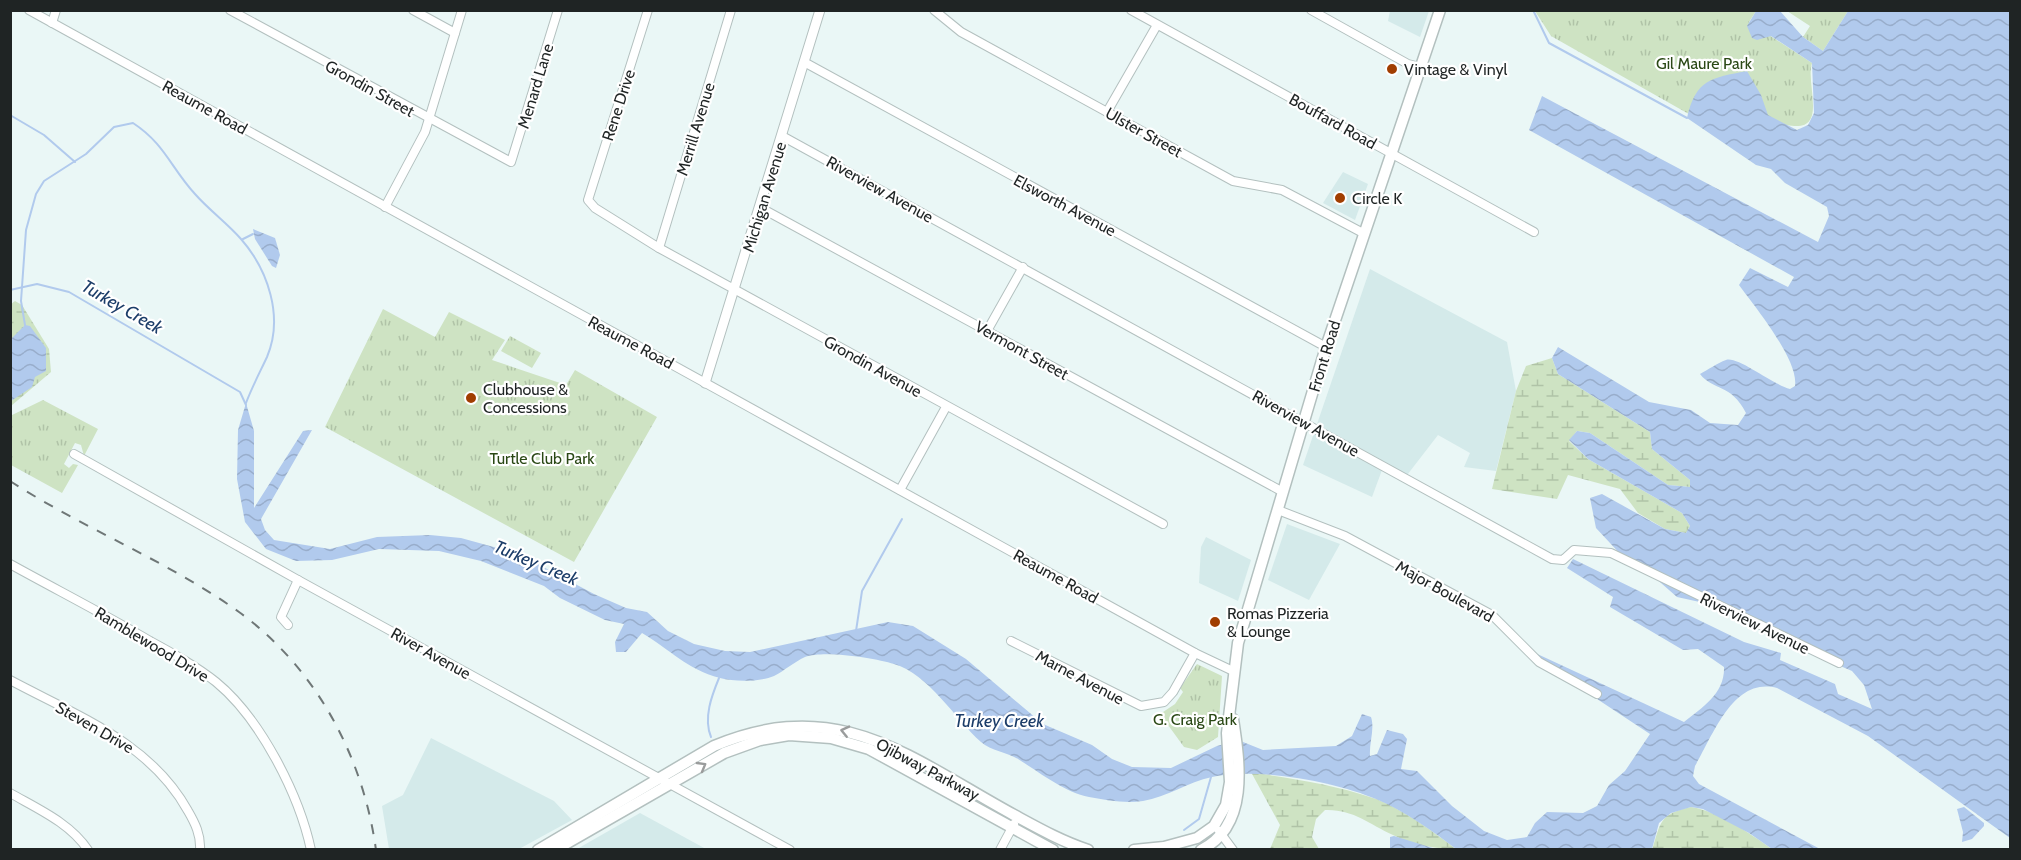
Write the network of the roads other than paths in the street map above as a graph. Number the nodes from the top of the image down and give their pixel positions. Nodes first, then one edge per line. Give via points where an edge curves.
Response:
1 (29, 10) edge
2 (56, 10) edge
3 (230, 10) edge
4 (413, 10) edge
5 (462, 10) edge
6 (558, 10) edge
7 (648, 10) edge
8 (731, 10) edge
9 (820, 10) edge
10 (934, 10) edge
11 (1131, 10) edge
12 (1311, 10) edge
13 (1440, 10) edge
14 (52, 23) junction
15 (1157, 25) junction
16 (455, 33) junction
17 (804, 62) junction
18 (1420, 67) junction
19 (1107, 112) junction
20 (429, 120) junction
21 (782, 136) junction
22 (1390, 153) junction
23 (511, 162) joint
24 (588, 200) joint
25 (385, 207) junction
26 (761, 208) junction
27 (1534, 232) dead end
28 (1363, 233) junction
29 (659, 248) junction
30 (1023, 267) junction
31 (735, 290) junction
32 (987, 331) junction
33 (1326, 347) junction
34 (705, 382) junction
35 (946, 407) junction
36 (1304, 421) junction
37 (74, 454) dead end
38 (900, 490) junction
39 (1283, 492) junction
40 (1278, 510) junction
41 (1163, 524) dead end
42 (10, 564) edge
43 (298, 580) junction
44 (288, 625) dead end
45 (1011, 641) dead end
46 (1195, 653) junction
47 (1839, 663) dead end
48 (1233, 671) junction
49 (10, 680) edge
50 (1597, 694) dead end
51 (665, 781) junction
52 (1233, 782) junction
53 (10, 793) edge
54 (1015, 822) junction
55 (1214, 826) junction
56 (1222, 835) junction
57 (88, 849) edge
58 (200, 849) edge
59 (311, 849) edge
60 (538, 849) edge
61 (555, 849) edge
62 (790, 849) edge
63 (1000, 849) edge
64 (1053, 849) edge
65 (1088, 849) edge
66 (1134, 849) edge
67 (1201, 849) edge
68 (1233, 849) edge

1 - 14 street, Reaume Road
2 - 14 street
3 - 20 street, Grondin Street
4 - 16 street
5 - 16 street
6 - 23 street, Menard Lane
7 - 24 street, Rene Drive
8 - 29 street, Merrill Avenue
9 - 17 street, Michigan Avenue
10 - 19 street, Ulster Street via 961,32
11 - 15 street, Bouffard Road
12 - 18 street
13 - 18 main road, Front Road
14 - 25 street, Reaume Road
15 - 19 street
15 - 22 street, Bouffard Road
16 - 20 street
17 - 21 street, Michigan Avenue
17 - 33 street, Elsworth Avenue
18 - 22 main road, Front Road
19 - 28 street, Ulster Street via 1233,181 1282,190
20 - 23 street, Grondin Street
20 - 25 street
21 - 26 street, Michigan Avenue
21 - 30 street, Riverview Avenue
22 - 27 street, Bouffard Road
22 - 28 main road, Front Road
24 - 29 street, Grondin Avenue
25 - 34 street, Reaume Road
26 - 31 street, Michigan Avenue
26 - 32 street, Vermont Street
28 - 33 main road, Front Road
29 - 31 street, Grondin Avenue
30 - 32 street
30 - 36 street, Riverview Avenue
31 - 34 street, Michigan Avenue
31 - 35 street, Grondin Avenue
32 - 39 street, Vermont Street
33 - 36 main road, Front Road
34 - 38 street, Reaume Road
35 - 38 street
35 - 41 street, Grondin Avenue
36 - 39 main road, Front Road
36 - 47 street, Riverview Avenue via 1552,558 1563,560 1574,550 1611,553
37 - 43 street, River Avenue
38 - 46 street, Reaume Road
39 - 40 main road, Front Road
40 - 48 main road, Front Road
40 - 50 street, Major Boulevard via 1345,536 1492,615 1539,662
42 - 59 street, Ramblewood Drive via 131,629 217,682 251,722 277,762 293,792
43 - 44 street via 281,617
43 - 51 street, River Avenue
45 - 46 street, Marne Avenue via 1141,706 1164,702
46 - 48 street, Reaume Road
48 - 52 main road, Front Road
49 - 58 street, Steven Drive via 119,738 163,772 195,824
51 - 54 main road, Ojibway Parkway via 760,740 789,735 831,738 869,749
51 - 60 main road, Ojibway Parkway
51 - 61 main road, Ojibway Parkway
51 - 62 street, River Avenue
52 - 55 main road
52 - 56 main road via 1236,811
53 - 57 street via 68,827
54 - 63 street
54 - 64 main road, Ojibway Parkway
54 - 65 main road, Ojibway Parkway
55 - 56 street
55 - 66 main road via 1185,843
56 - 67 main road
56 - 68 street

